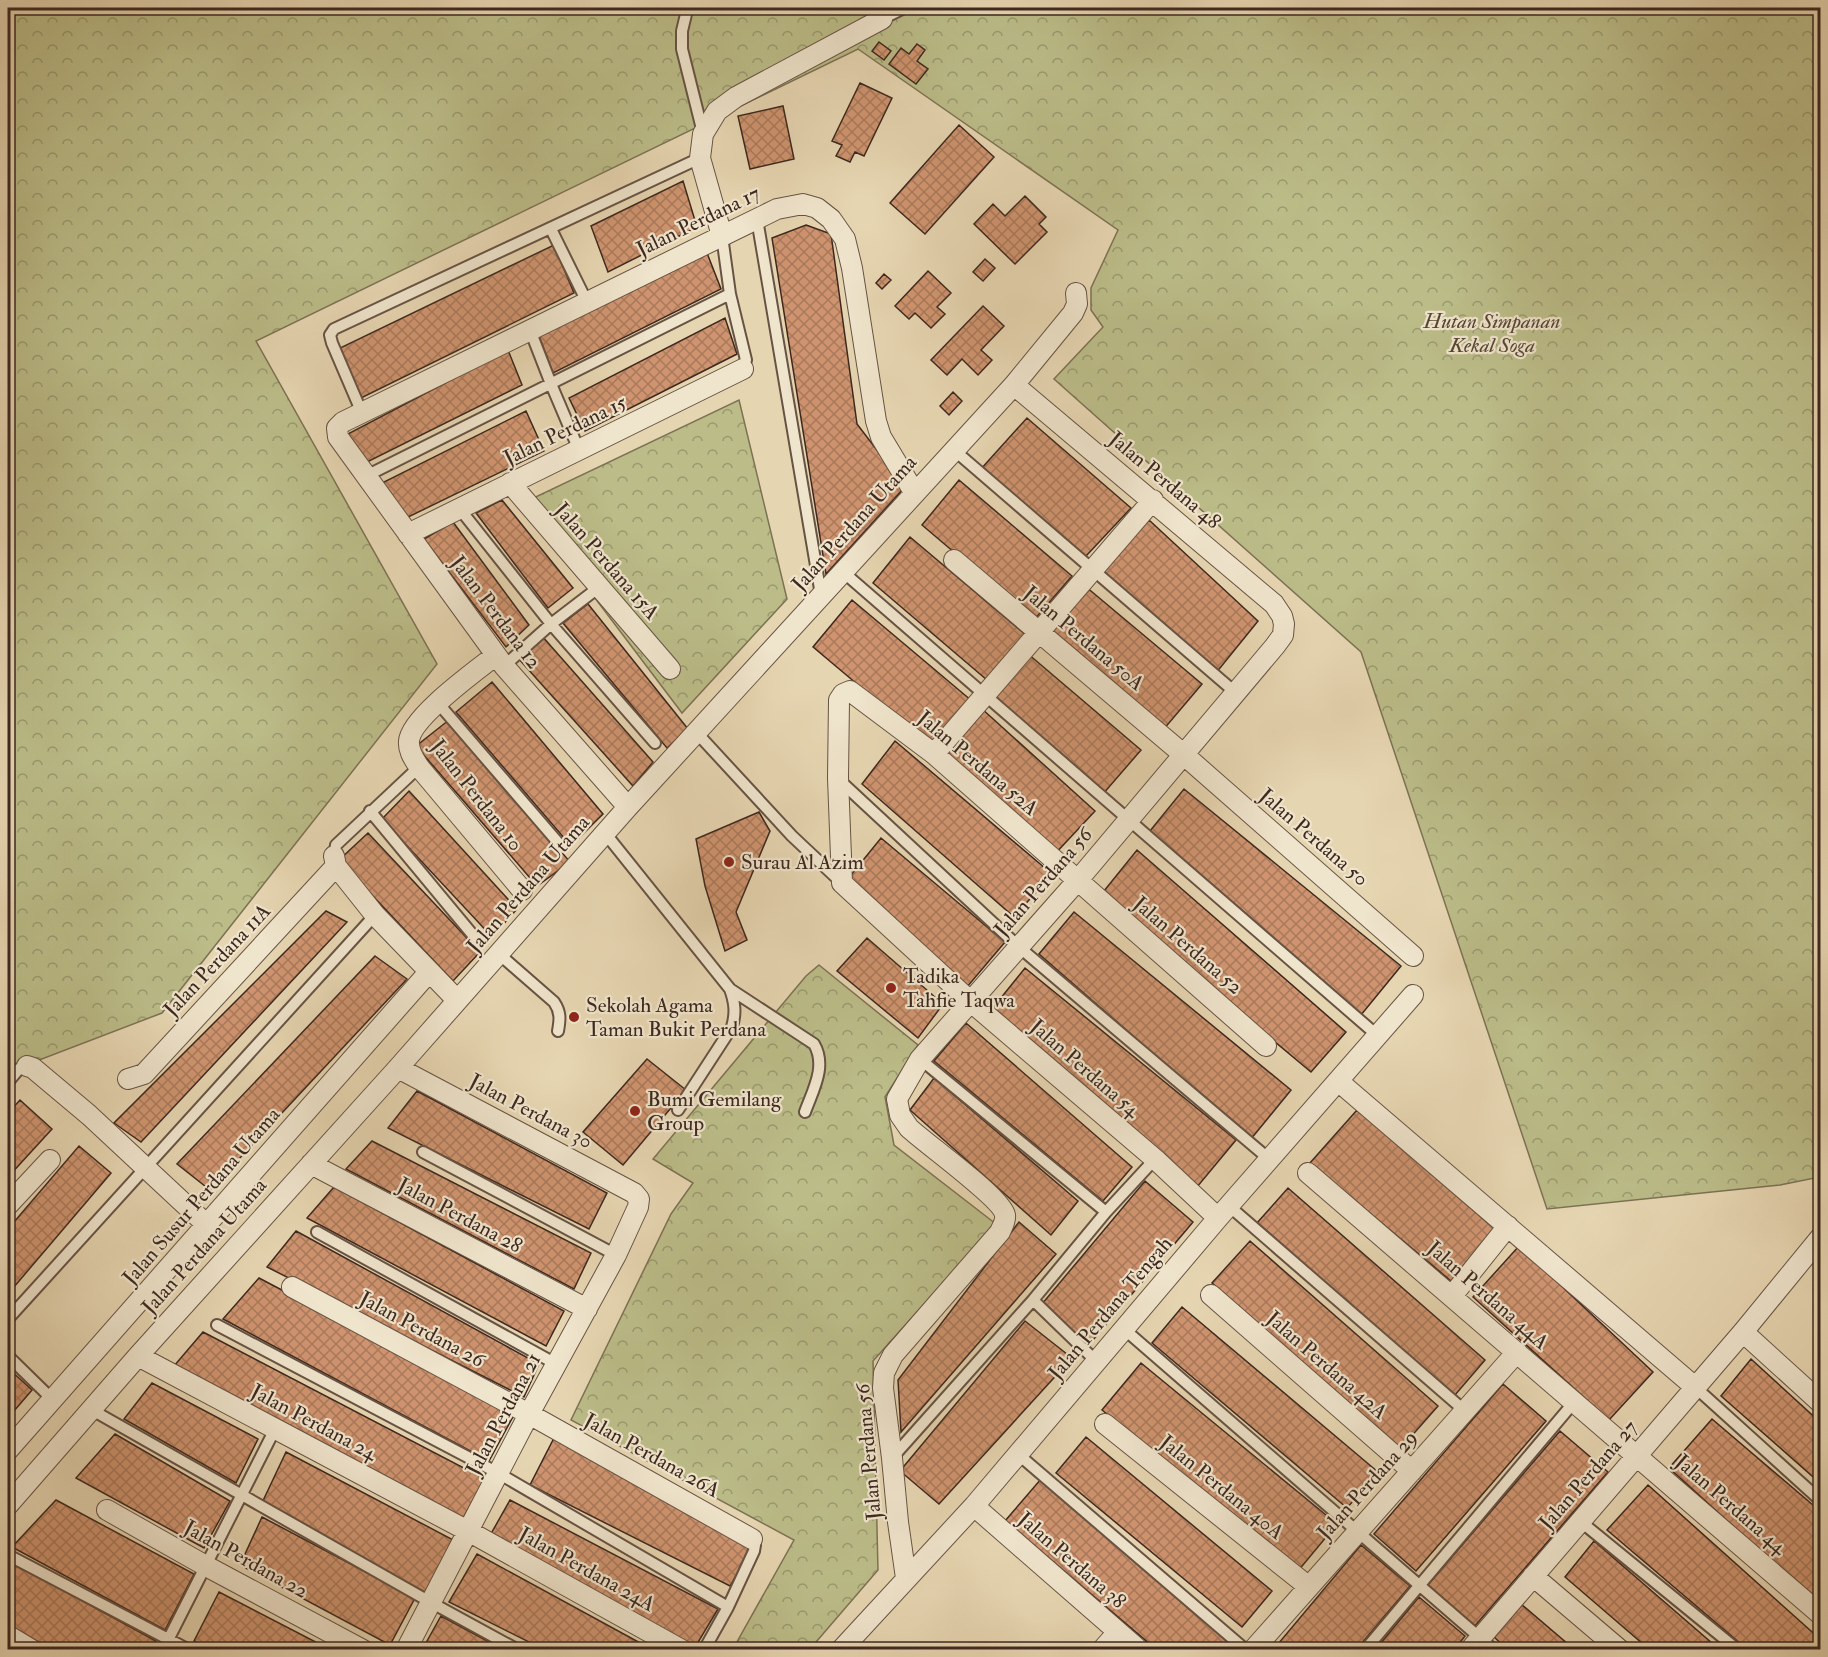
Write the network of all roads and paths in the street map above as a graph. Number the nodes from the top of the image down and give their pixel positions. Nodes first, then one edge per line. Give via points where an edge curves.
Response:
1 (904, 8) edge
2 (687, 10) dead end
3 (882, 19) joint
4 (704, 134) junction
5 (700, 158) junction
6 (758, 219) junction
7 (552, 229) junction
8 (722, 236) junction
9 (1076, 293) dead end
10 (730, 294) junction
11 (587, 302) junction
12 (530, 330) junction
13 (743, 369) joint
14 (550, 384) junction
15 (1014, 385) junction
16 (362, 412) junction
17 (338, 437) joint
18 (579, 450) junction
19 (954, 450) junction
20 (366, 476) junction
21 (510, 483) junction
22 (914, 492) junction
23 (1152, 500) junction
24 (459, 508) junction
25 (408, 534) junction
26 (954, 560) dead end
27 (1093, 568) junction
28 (842, 571) junction
29 (598, 588) junction
30 (821, 595) junction
31 (1282, 616) joint
32 (551, 624) junction
33 (1039, 631) junction
34 (500, 661) junction
35 (670, 669) dead end
36 (1236, 693) junction
37 (984, 695) junction
38 (438, 703) junction
39 (696, 732) junction
40 (655, 743) dead end
41 (934, 754) junction
42 (1183, 754) junction
43 (419, 767) junction
44 (838, 778) junction
45 (628, 807) junction
46 (370, 812) junction
47 (1129, 820) junction
48 (606, 833) junction
49 (561, 846) dead end
50 (335, 861) junction
51 (1078, 880) junction
52 (842, 883) junction
53 (522, 890) dead end
54 (375, 915) junction
55 (477, 940) dead end
56 (1019, 947) junction
57 (499, 954) junction
58 (1413, 956) dead end
59 (429, 972) junction
60 (730, 989) junction
61 (1413, 995) dead end
62 (457, 1000) junction
63 (970, 1001) junction
64 (558, 1031) dead end
65 (1378, 1036) junction
66 (1266, 1046) dead end
67 (920, 1059) junction
68 (27, 1066) joint
69 (398, 1068) junction
70 (128, 1079) dead end
71 (1338, 1081) junction
72 (8, 1082) edge
73 (678, 1110) dead end
74 (805, 1112) dead end
75 (423, 1152) dead end
76 (1269, 1159) junction
77 (50, 1160) dead end
78 (1155, 1160) junction
79 (311, 1164) junction
80 (146, 1166) junction
81 (1308, 1173) dead end
82 (639, 1199) joint
83 (8, 1205) edge
84 (1106, 1212) junction
85 (1223, 1212) junction
86 (207, 1225) junction
87 (1508, 1226) junction
88 (317, 1232) dead end
89 (1821, 1238) edge
90 (616, 1255) junction
91 (292, 1287) dead end
92 (1211, 1294) dead end
93 (1452, 1296) junction
94 (1033, 1300) junction
95 (587, 1309) junction
96 (8, 1319) edge
97 (217, 1325) dead end
98 (1124, 1329) junction
99 (1743, 1332) junction
100 (1517, 1352) junction
101 (8, 1356) edge
102 (138, 1356) junction
103 (1097, 1362) junction
104 (556, 1364) junction
105 (1695, 1387) junction
106 (53, 1400) junction
107 (1575, 1401) junction
108 (1821, 1402) edge
109 (92, 1410) junction
110 (1465, 1411) junction
111 (530, 1414) junction
112 (1105, 1425) dead end
113 (275, 1429) junction
114 (8, 1450) edge
115 (1019, 1455) junction
116 (1637, 1455) junction
117 (892, 1458) junction
118 (1412, 1471) junction
119 (498, 1473) junction
120 (241, 1496) junction
121 (1821, 1500) edge
122 (8, 1505) edge
123 (974, 1506) junction
124 (107, 1510) dead end
125 (1580, 1521) junction
126 (468, 1531) junction
127 (1358, 1532) junction
128 (752, 1539) joint
129 (8, 1555) edge
130 (206, 1566) junction
131 (1533, 1576) junction
132 (906, 1578) junction
133 (1419, 1585) junction
134 (1309, 1587) junction
135 (432, 1603) junction
136 (728, 1607) junction
137 (1821, 1614) edge
138 (1118, 1632) junction
139 (12, 1638) dead end
140 (168, 1638) junction
141 (1481, 1646) edge
142 (32, 1650) edge
143 (163, 1650) edge
144 (189, 1650) edge
145 (363, 1650) edge
146 (406, 1650) edge
147 (518, 1650) edge
148 (682, 1650) edge
149 (704, 1650) edge
150 (841, 1650) edge
151 (1102, 1650) edge
152 (1139, 1650) edge
153 (1246, 1650) edge
154 (1253, 1650) edge
155 (1365, 1650) edge
156 (1620, 1650) edge
157 (1738, 1650) edge

1 - 3 lane
2 - 4 lane via 682,49
3 - 4 street via 736,97 717,111
4 - 5 street
5 - 7 lane
5 - 8 street
6 - 8 street, Jalan Perdana 17
6 - 22 street, Jalan Perdana 17 via 777,209 803,204 817,208 831,219 845,239 876,421 881,437
6 - 30 lane
7 - 11 lane
7 - 16 lane via 334,329 330,335 332,343
8 - 10 lane
8 - 11 street, Jalan Perdana 17
9 - 15 street, Jalan Perdana Utama via 1073,313
10 - 13 lane via 746,360
10 - 14 lane
11 - 12 street, Jalan Perdana 17
12 - 14 lane
12 - 16 street, Jalan Perdana 17
13 - 18 street, Jalan Perdana 15
14 - 18 lane
14 - 20 lane
15 - 19 street, Jalan Perdana Utama
15 - 23 street, Jalan Perdana 48
16 - 17 street, Jalan Perdana 17 via 337,428
17 - 20 street, Jalan Perdana 12
18 - 21 street, Jalan Perdana 15
19 - 22 street, Jalan Perdana Utama
19 - 27 lane
20 - 25 street, Jalan Perdana 12
21 - 24 street, Jalan Perdana 15
21 - 29 street, Jalan Perdana 15A
22 - 28 street, Jalan Perdana Utama
23 - 27 street
23 - 31 street, Jalan Perdana 48 via 1274,604
24 - 25 street, Jalan Perdana 15
24 - 32 lane
25 - 34 street, Jalan Perdana 12
26 - 33 street, Jalan Perdana 50A
27 - 33 street
27 - 36 lane
28 - 30 street, Jalan Perdana Utama
28 - 37 lane
29 - 32 lane
29 - 35 street, Jalan Perdana 15A
30 - 39 street, Jalan Perdana Utama
31 - 36 street, Jalan Perdana 56 via 1283,635
32 - 34 lane
32 - 40 lane
33 - 37 street
33 - 42 street, Jalan Perdana 50A
34 - 38 street, Jalan Perdana 10
34 - 45 street, Jalan Perdana 12
36 - 42 street, Jalan Perdana 56
37 - 41 street
37 - 47 lane
38 - 43 street, Jalan Perdana 10 via 417,723 409,740
38 - 49 lane
39 - 45 street, Jalan Perdana Utama
39 - 52 lane via 792,836
41 - 44 street, Jalan Perdana 52A via 850,691 838,700
41 - 51 street, Jalan Perdana 52A
42 - 47 street, Jalan Perdana 56
42 - 58 street, Jalan Perdana 50
43 - 46 lane
43 - 53 street, Jalan Perdana 10
44 - 52 street
44 - 56 lane
45 - 48 street, Jalan Perdana Utama
46 - 50 lane via 336,844
46 - 55 lane
47 - 51 street, Jalan Perdana 56
47 - 65 lane
48 - 57 street, Jalan Perdana Utama
48 - 60 lane
50 - 54 street
50 - 70 street, Jalan Perdana 11A via 144,1074
51 - 56 street, Jalan Perdana 56
51 - 66 street, Jalan Perdana 52
52 - 63 street, Jalan Perdana 54
54 - 59 street
54 - 80 lane
56 - 63 street, Jalan Perdana 56
56 - 76 lane
57 - 62 street, Jalan Perdana Utama
57 - 64 lane via 554,1002 559,1009
59 - 62 street
59 - 86 street, Jalan Susur Perdana Utama
60 - 73 lane via 735,1005 732,1027
60 - 74 lane via 814,1044 819,1052 816,1085
61 - 65 street, Jalan Perdana Tengah
62 - 69 street, Jalan Perdana Utama
63 - 67 street, Jalan Perdana 56
63 - 78 street, Jalan Perdana 54
65 - 71 street, Jalan Perdana Tengah
67 - 84 lane
67 - 117 street, Jalan Perdana 56 via 897,1099 900,1115 925,1143 994,1198 1005,1214 1000,1233 893,1355 884,1373
68 - 72 lane
68 - 80 street
69 - 79 street, Jalan Perdana Utama
69 - 82 street, Jalan Perdana 30
71 - 76 street, Jalan Perdana Tengah
71 - 87 street
75 - 90 lane
76 - 85 street, Jalan Perdana Tengah
77 - 83 street
78 - 84 lane
78 - 85 street, Jalan Perdana 54
79 - 95 street, Jalan Perdana 28
79 - 102 street, Jalan Perdana Utama
80 - 86 street
80 - 96 lane
81 - 93 street, Jalan Perdana 44A
82 - 90 street, Jalan Perdana 21
84 - 94 lane
85 - 98 street, Jalan Perdana Tengah
85 - 110 lane
86 - 106 street, Jalan Susur Perdana Utama
87 - 93 street
87 - 105 street
88 - 104 lane
89 - 99 street, Jalan Perdana 27
90 - 95 street, Jalan Perdana 21
91 - 111 street, Jalan Perdana 26
92 - 118 street, Jalan Perdana 42A
93 - 100 street, Jalan Perdana 44A
94 - 103 lane
94 - 117 lane
95 - 104 street, Jalan Perdana 21
97 - 119 lane
98 - 103 street, Jalan Perdana Tengah
98 - 127 lane
99 - 105 street, Jalan Perdana 27
99 - 108 street
100 - 107 street, Jalan Perdana 44A
100 - 110 street, Jalan Perdana 29
101 - 106 lane
102 - 109 street, Jalan Perdana Utama
102 - 113 street, Jalan Perdana 24
103 - 115 street, Jalan Perdana Tengah
104 - 111 street, Jalan Perdana 21
105 - 116 street, Jalan Perdana 27
105 - 121 lane
106 - 114 street, Jalan Susur Perdana Utama
107 - 116 street, Jalan Perdana 44A
107 - 133 lane
109 - 120 lane
109 - 122 street, Jalan Perdana Utama
110 - 118 street, Jalan Perdana 29
111 - 119 street, Jalan Perdana 21
111 - 128 street, Jalan Perdana 26A
112 - 134 street, Jalan Perdana 40A
113 - 120 lane
113 - 126 street, Jalan Perdana 24
115 - 123 street, Jalan Perdana Tengah
115 - 153 lane
116 - 125 street, Jalan Perdana 27
116 - 137 street, Jalan Perdana 44
117 - 132 street, Jalan Perdana 56
118 - 127 street, Jalan Perdana 29
119 - 126 street, Jalan Perdana 21
119 - 136 lane
120 - 130 lane
120 - 135 lane
123 - 132 street, Jalan Perdana Tengah
123 - 138 street, Jalan Perdana 38
124 - 130 street, Jalan Perdana 22
125 - 131 street, Jalan Perdana 27
125 - 157 lane
126 - 135 street, Jalan Perdana 21
126 - 148 street, Jalan Perdana 24A
127 - 133 lane
127 - 134 street, Jalan Perdana 29
128 - 136 lane via 754,1551
129 - 140 lane
130 - 140 lane
130 - 145 street, Jalan Perdana 22
131 - 141 street, Jalan Perdana 27
131 - 156 street
132 - 150 street, Jalan Perdana Tengah
133 - 141 lane
133 - 155 lane
134 - 154 street, Jalan Perdana 29
135 - 146 street, Jalan Perdana 21
135 - 147 lane
136 - 149 lane
138 - 151 street
138 - 152 street, Jalan Perdana 38
139 - 142 street
140 - 143 lane
140 - 144 lane

